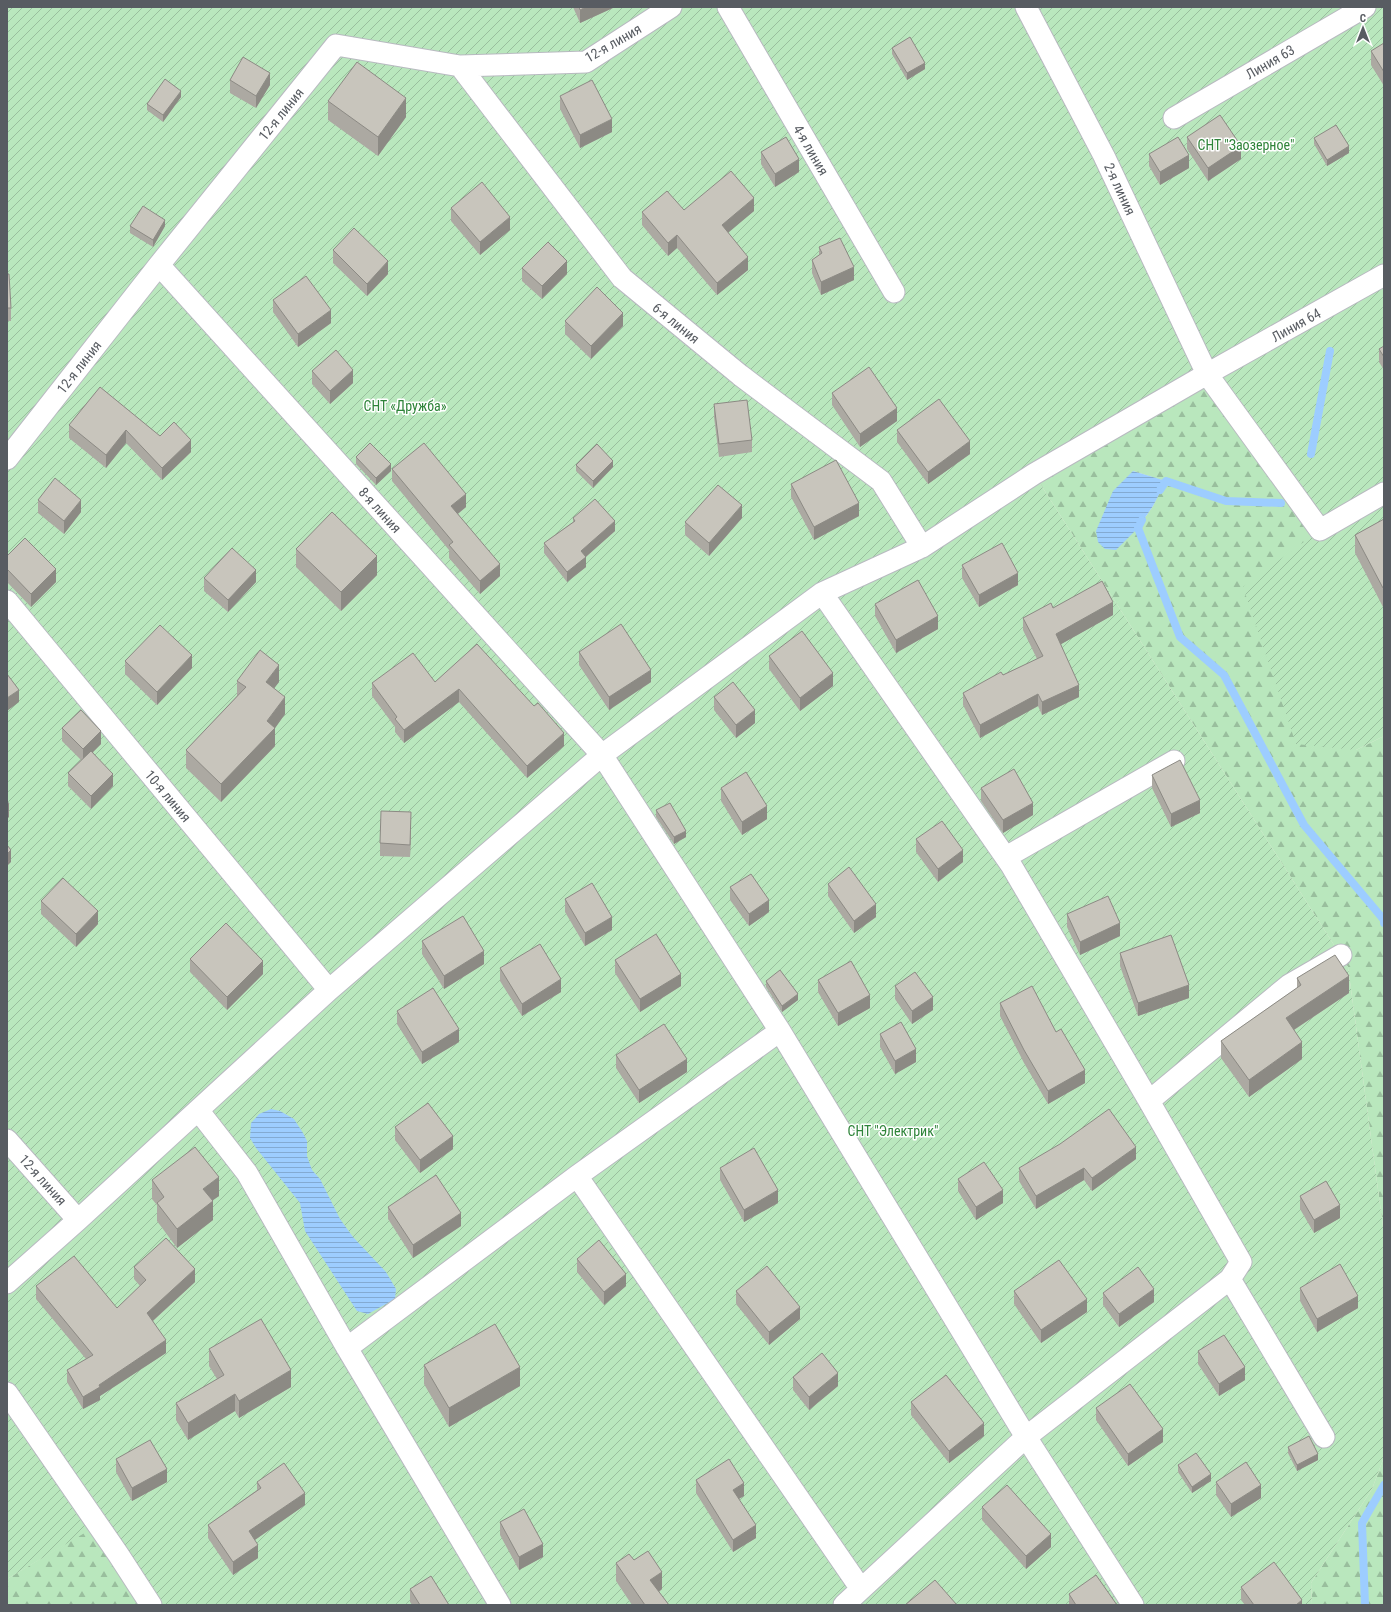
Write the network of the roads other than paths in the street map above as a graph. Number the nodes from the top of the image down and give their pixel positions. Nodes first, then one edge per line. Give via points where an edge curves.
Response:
1 (671, 7) edge
2 (728, 7) edge
3 (1026, 7) edge
4 (1365, 7) edge
5 (460, 66) junction
6 (1174, 118) dead end
7 (159, 265) junction
8 (1384, 275) edge
9 (894, 292) dead end
10 (1207, 374) junction
11 (7, 459) edge
12 (1384, 493) edge
13 (922, 547) junction
14 (822, 593) junction
15 (7, 601) edge
16 (602, 755) junction
17 (1174, 761) edge
18 (1006, 857) junction
19 (1341, 955) dead end
20 (329, 990) junction
21 (780, 1031) junction
22 (1149, 1100) junction
23 (198, 1110) junction
24 (7, 1140) edge
25 (577, 1176) junction
26 (78, 1220) junction
27 (1230, 1279) junction
28 (7, 1283) edge
29 (347, 1348) junction
30 (7, 1393) edge
31 (1026, 1437) junction
32 (1324, 1438) dead end
33 (861, 1589) junction
34 (151, 1605) edge
35 (500, 1605) edge
36 (844, 1605) edge
37 (1133, 1605) edge

1 - 5 street, 12-я линия via 586,62
2 - 9 street, 4-я линия
3 - 10 street, 2-я линия via 1104,156
4 - 6 street, Линия 63
5 - 7 street, 12-я линия via 336,46
5 - 13 street, 6-я линия via 622,278 740,375 881,481
7 - 11 street, 12-я линия
7 - 16 street, 8-я линия
8 - 10 street, Линия 64
10 - 12 street, 2-я линия via 1320,530
10 - 13 street, Линия 64 via 1034,474
13 - 14 street, Линия 64
14 - 16 street, Линия 64
14 - 18 street
15 - 20 street, 10-я линия
16 - 20 street, Линия 64
16 - 21 street, 8-я линия
17 - 18 street
18 - 22 street
19 - 22 street via 1289,986
20 - 23 street, Линия 64
21 - 25 street
21 - 31 street, 8-я линия
22 - 27 street via 1241,1262
23 - 26 street, Линия 64
23 - 29 street via 248,1174
24 - 26 street, 12-я линия
25 - 29 street
25 - 33 street
26 - 28 street, Линия 64
27 - 31 street
27 - 32 street
29 - 35 street
30 - 34 street
31 - 33 street
31 - 37 street, 8-я линия
33 - 36 street

